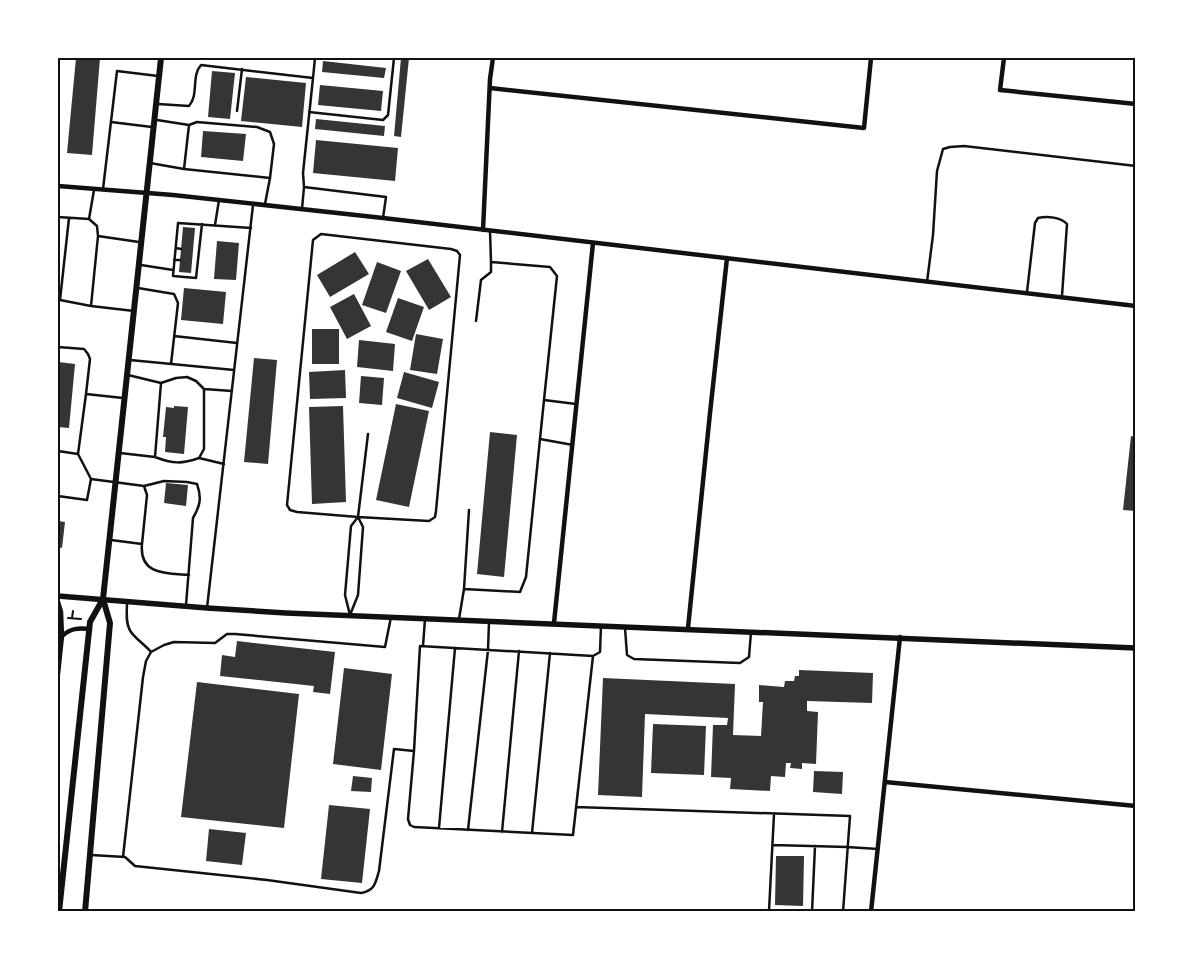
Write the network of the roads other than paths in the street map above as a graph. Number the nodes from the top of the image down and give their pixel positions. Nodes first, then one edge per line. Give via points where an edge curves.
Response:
1 (161, 58) edge
2 (315, 58) edge
3 (394, 58) edge
4 (493, 58) edge
5 (871, 58) edge
6 (1004, 58) edge
7 (242, 69) junction
8 (160, 76) junction
9 (312, 78) junction
10 (490, 88) junction
11 (156, 104) junction
12 (1136, 104) edge
13 (236, 111) dead end
14 (309, 112) junction
15 (155, 119) junction
16 (111, 122) junction
17 (189, 124) junction
18 (154, 127) junction
19 (150, 163) junction
20 (1136, 166) edge
21 (184, 168) junction
22 (270, 178) junction
23 (58, 186) edge
24 (304, 187) junction
25 (94, 190) junction
26 (102, 190) junction
27 (147, 194) junction
28 (219, 200) junction
29 (253, 205) junction
30 (265, 206) junction
31 (302, 209) junction
32 (58, 217) edge
33 (69, 218) junction
34 (383, 218) junction
35 (89, 220) junction
36 (202, 224) junction
37 (216, 225) junction
38 (251, 228) junction
39 (483, 230) junction
40 (490, 231) junction
41 (98, 236) junction
42 (177, 236) junction
43 (182, 237) dead end
44 (194, 238) dead end
45 (200, 238) junction
46 (141, 243) junction
47 (593, 243) junction
48 (176, 248) junction
49 (181, 249) dead end
50 (193, 250) dead end
51 (199, 250) junction
52 (727, 258) junction
53 (174, 260) junction
54 (180, 260) dead end
55 (192, 262) dead end
56 (491, 262) junction
57 (198, 263) junction
58 (139, 265) junction
59 (173, 270) junction
60 (927, 282) junction
61 (137, 288) junction
62 (1027, 294) junction
63 (1062, 298) junction
64 (59, 300) edge
65 (91, 306) junction
66 (1136, 306) edge
67 (134, 311) junction
68 (476, 321) dead end
69 (174, 336) junction
70 (238, 343) junction
71 (58, 347) edge
72 (129, 360) junction
73 (171, 364) junction
74 (234, 370) junction
75 (127, 375) junction
76 (161, 383) junction
77 (204, 389) junction
78 (232, 391) junction
79 (86, 394) junction
80 (125, 398) junction
81 (544, 400) junction
82 (578, 405) junction
83 (368, 434) dead end
84 (540, 439) junction
85 (573, 445) junction
86 (58, 451) edge
87 (119, 453) junction
88 (78, 454) junction
89 (155, 457) junction
90 (199, 458) junction
91 (224, 464) junction
92 (91, 479) junction
93 (116, 483) junction
94 (144, 486) junction
95 (58, 496) edge
96 (469, 510) dead end
97 (358, 517) junction
98 (110, 539) junction
99 (142, 544) junction
100 (189, 575) junction
101 (464, 589) junction
102 (58, 596) edge
103 (103, 599) junction
104 (127, 601) junction
105 (58, 602) edge
106 (186, 606) junction
107 (207, 608) junction
108 (350, 615) junction
109 (391, 617) junction
110 (426, 617) junction
111 (459, 619) junction
112 (490, 620) junction
113 (554, 623) junction
114 (601, 626) junction
115 (625, 627) junction
116 (688, 628) junction
117 (90, 629) junction
118 (750, 632) junction
119 (62, 636) junction
120 (900, 637) junction
121 (422, 646) junction
122 (455, 648) junction
123 (1136, 648) edge
124 (488, 650) junction
125 (151, 652) junction
126 (519, 652) junction
127 (550, 653) junction
128 (593, 656) junction
129 (58, 674) edge
130 (414, 751) junction
131 (885, 782) junction
132 (1136, 806) edge
133 (576, 807) junction
134 (774, 814) junction
135 (439, 828) junction
136 (468, 830) junction
137 (502, 832) junction
138 (532, 833) junction
139 (773, 845) junction
140 (815, 846) junction
141 (847, 847) junction
142 (878, 849) junction
143 (91, 855) junction
144 (124, 857) junction
145 (769, 911) edge
146 (59, 912) edge
147 (85, 912) edge
148 (777, 912) edge
149 (812, 912) edge
150 (843, 912) edge
151 (871, 912) edge

1 - 8 main road
2 - 9 lane
3 - 14 lane via 388,115 383,120
4 - 10 street
5 - 10 street via 864,128
6 - 12 street via 1000,90
7 - 9 lane
7 - 11 lane via 201,65 197,69 190,106
7 - 13 lane
8 - 11 main road
8 - 16 lane via 117,71
9 - 14 lane
10 - 39 street
11 - 15 main road
14 - 24 lane
15 - 17 lane
15 - 18 main road
16 - 18 lane
16 - 26 lane
17 - 21 lane
17 - 22 lane via 205,122 257,127 270,132 274,144
18 - 19 main road
19 - 21 lane
19 - 27 main road
20 - 60 lane via 964,146 943,149 937,171
21 - 22 lane
22 - 30 lane
23 - 25 street
24 - 31 lane
24 - 34 lane via 386,197
25 - 26 street
25 - 35 lane
26 - 27 street
27 - 28 street
27 - 46 main road
28 - 29 street
28 - 37 lane
29 - 30 street
29 - 38 lane
30 - 31 street
31 - 34 street
32 - 33 lane
33 - 35 lane
33 - 64 lane
34 - 39 street
35 - 41 lane via 97,226
36 - 37 lane
36 - 42 lane via 178,223
36 - 45 lane
37 - 38 lane
38 - 70 lane
39 - 40 street
40 - 47 street
40 - 56 lane
41 - 46 lane
41 - 65 lane
42 - 43 lane
42 - 48 lane
44 - 45 lane
45 - 51 lane
46 - 58 main road
47 - 52 street
47 - 82 street
48 - 49 lane
48 - 53 lane
50 - 51 lane
51 - 57 lane
52 - 60 street
52 - 116 street
53 - 54 lane
53 - 59 lane
55 - 57 lane
56 - 68 lane via 490,272 481,280
56 - 81 lane via 550,267 557,276
57 - 59 lane via 196,278 172,276
58 - 59 lane
58 - 61 main road
60 - 62 street
61 - 67 main road
61 - 69 lane via 174,294 178,303
62 - 63 street
62 - 63 lane via 1035,223 1044,217 1064,220 1067,224
63 - 66 street
64 - 65 lane
65 - 67 lane
67 - 72 main road
69 - 70 lane
69 - 73 lane
70 - 74 lane
71 - 79 lane via 84,349 88,354
72 - 73 lane
72 - 75 main road
73 - 74 lane
74 - 78 lane
75 - 76 lane
75 - 80 main road
76 - 77 lane via 187,377
76 - 89 lane
77 - 78 lane
77 - 90 lane via 204,449
78 - 91 lane
79 - 80 lane
79 - 88 lane
80 - 87 main road
81 - 82 lane
81 - 84 lane
82 - 85 street
83 - 97 lane
84 - 85 lane
84 - 101 lane via 526,577 520,592
85 - 113 street
86 - 88 lane
87 - 89 lane
87 - 93 main road
88 - 92 lane
89 - 90 lane via 180,464
90 - 91 lane
91 - 107 lane
92 - 93 lane
92 - 95 lane via 87,500
93 - 94 lane
93 - 98 main road
94 - 99 lane via 148,495
94 - 100 lane via 164,481 197,484 201,496 193,518
96 - 101 lane
97 - 97 lane via 429,520 435,517 460,255 451,249 321,234 313,240 287,505 297,512
97 - 108 lane via 363,527 358,595
97 - 108 lane via 351,526 345,595
98 - 99 lane
98 - 103 main road
99 - 100 lane via 141,554 155,572
100 - 106 lane
101 - 111 lane
102 - 103 street
103 - 104 street
103 - 117 main road via 90,622
103 - 143 main road via 110,623
104 - 106 street
104 - 125 lane via 130,631
105 - 119 street
106 - 107 street
107 - 108 street
108 - 109 street
109 - 110 street
109 - 125 lane via 385,647 227,634 215,643 174,642
110 - 111 street
110 - 121 lane
111 - 112 street
112 - 113 street
112 - 124 lane
113 - 114 street
114 - 115 street
114 - 128 lane via 600,652
115 - 116 street
115 - 118 lane via 628,655 634,660 740,663 749,657
116 - 118 street
117 - 119 street via 76,628
117 - 146 main road
118 - 120 street
119 - 129 street
120 - 123 street
120 - 131 street
121 - 122 lane
121 - 130 lane
122 - 124 lane
122 - 135 lane
124 - 126 lane
124 - 136 lane
125 - 144 lane via 142,677
126 - 127 lane
126 - 137 lane
127 - 128 lane
127 - 138 lane
128 - 133 lane
130 - 135 lane via 408,819 414,827
130 - 144 lane via 394,749 379,871 375,885 369,891 361,893 135,866
131 - 132 street
131 - 142 street
133 - 134 lane
133 - 138 lane via 573,835
134 - 139 lane
134 - 141 lane via 850,816
135 - 136 lane
136 - 137 lane
137 - 138 lane
139 - 140 lane
139 - 145 lane
140 - 141 lane
140 - 149 lane
141 - 142 lane
141 - 150 lane
142 - 151 street
143 - 144 lane
143 - 147 main road
145 - 148 lane

